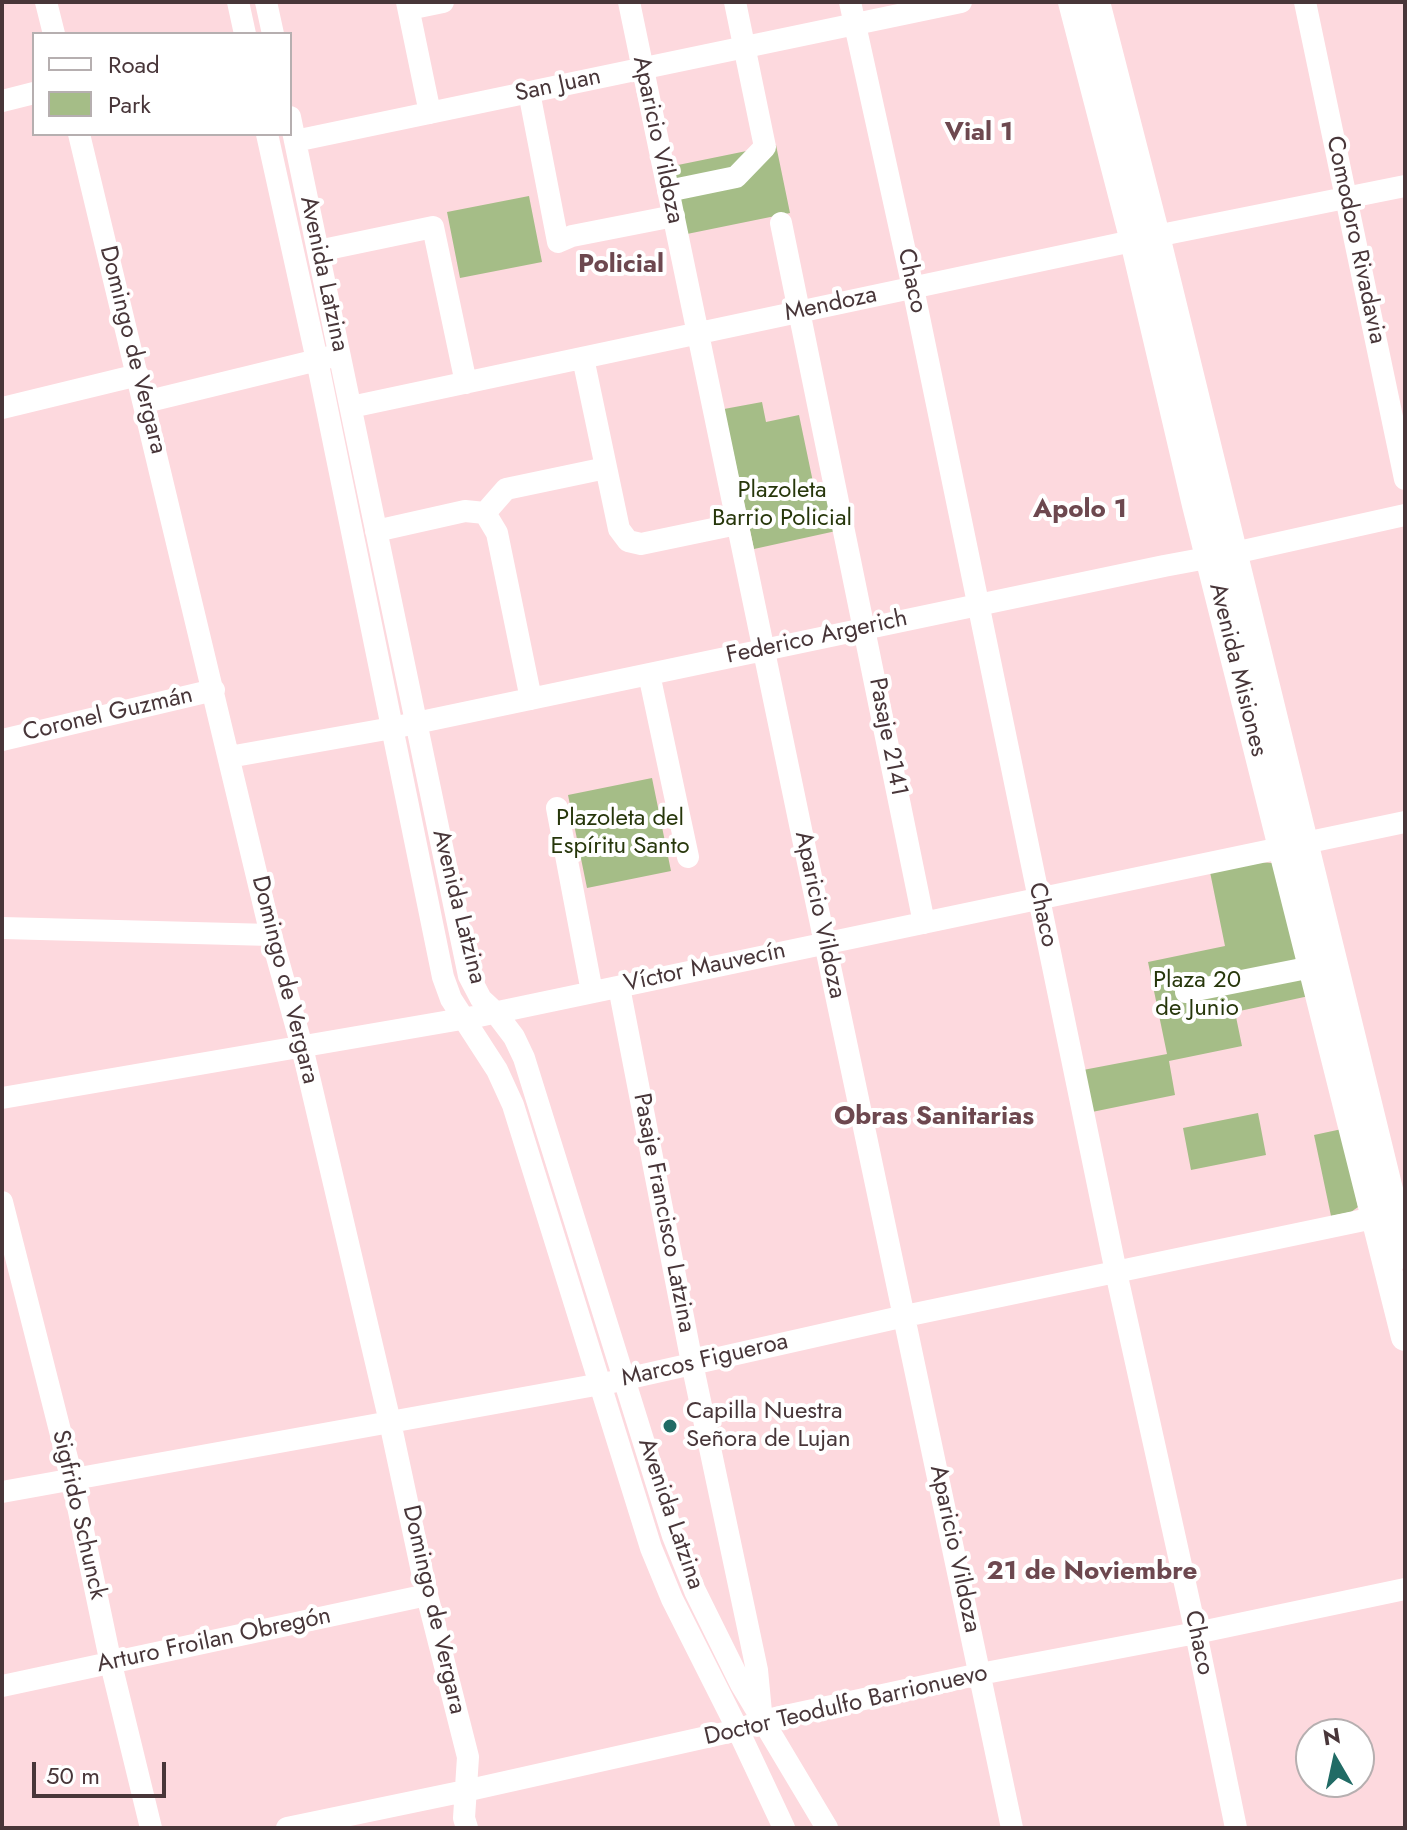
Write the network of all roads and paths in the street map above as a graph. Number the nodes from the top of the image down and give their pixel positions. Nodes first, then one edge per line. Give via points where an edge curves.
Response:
1 (46, 2) edge
2 (238, 2) edge
3 (266, 2) edge
4 (443, 2) edge
5 (629, 2) edge
6 (735, 2) edge
7 (961, 2) edge
8 (1072, 2) edge
9 (1096, 2) edge
10 (1305, 2) edge
11 (408, 6) edge
12 (853, 13) edge
13 (54, 32) edge
14 (245, 32) edge
15 (273, 32) edge
16 (744, 47) junction
17 (642, 69) junction
18 (529, 92) junction
19 (32, 94) edge
20 (2, 101) edge
21 (430, 113) junction
22 (292, 127) edge
23 (79, 136) edge
24 (267, 136) edge
25 (295, 141) junction
26 (1405, 186) edge
27 (668, 191) junction
28 (1346, 198) junction
29 (674, 216) junction
30 (781, 223) dead end
31 (1145, 239) junction
32 (318, 251) junction
33 (913, 288) junction
34 (800, 312) junction
35 (698, 333) junction
36 (340, 354) junction
37 (583, 358) junction
38 (317, 360) junction
39 (138, 375) junction
40 (466, 383) junction
41 (145, 402) junction
42 (351, 407) junction
43 (2, 408) edge
44 (606, 468) junction
45 (1405, 479) edge
46 (485, 513) junction
47 (1405, 515) edge
48 (737, 524) junction
49 (376, 531) junction
50 (1221, 555) junction
51 (977, 605) junction
52 (865, 628) junction
53 (764, 650) junction
54 (649, 674) junction
55 (214, 690) junction
56 (531, 699) junction
57 (416, 722) junction
58 (392, 728) junction
59 (2, 740) edge
60 (229, 757) junction
61 (557, 808) dead end
62 (1405, 822) edge
63 (1293, 845) junction
64 (688, 857) dead end
65 (1039, 898) junction
66 (924, 923) junction
67 (2, 928) edge
68 (271, 935) junction
69 (826, 943) junction
70 (1312, 967) junction
71 (619, 987) junction
72 (592, 992) junction
73 (1186, 992) dead end
74 (495, 1012) junction
75 (462, 1019) junction
76 (302, 1047) junction
77 (2, 1098) edge
78 (2, 1202) edge
79 (1392, 1214) edge
80 (1405, 1255) edge
81 (1116, 1272) junction
82 (905, 1316) junction
83 (1405, 1337) edge
84 (692, 1363) junction
85 (624, 1379) junction
86 (600, 1384) junction
87 (390, 1422) junction
88 (72, 1478) junction
89 (2, 1492) edge
90 (1405, 1589) edge
91 (427, 1595) junction
92 (1196, 1633) junction
93 (111, 1664) junction
94 (980, 1674) junction
95 (2, 1686) edge
96 (762, 1721) junction
97 (738, 1730) junction
98 (465, 1791) junction
99 (151, 1828) edge
100 (287, 1828) edge
101 (467, 1828) edge
102 (784, 1828) edge
103 (827, 1828) edge
104 (1012, 1828) edge
105 (1236, 1828) edge

1 - 13 street
2 - 14 street
3 - 15 street
4 - 11 street
5 - 17 street, Aparicio Vildoza
6 - 16 street
7 - 12 street, San Juan
8 - 31 main road, Avenida Misiones
9 - 31 main road, Avenida Misiones
10 - 28 street, Comodoro Rivadavia
11 - 21 street
12 - 16 street, San Juan
12 - 33 street, Chaco
16 - 17 street, San Juan
16 - 27 street via 765,147 736,177
17 - 18 street, San Juan
17 - 27 street, Aparicio Vildoza
18 - 21 street, San Juan
18 - 29 street via 558,242
19 - 20 street
21 - 25 street, San Juan
22 - 25 street, Avenida Latzina
23 - 39 street, Domingo de Vergara
24 - 38 street, Avenida Latzina
25 - 32 street, Avenida Latzina
26 - 28 street, Mendoza
27 - 29 street, Aparicio Vildoza
28 - 31 street, Mendoza
28 - 45 street, Comodoro Rivadavia
29 - 35 street, Aparicio Vildoza
30 - 34 street, Pasaje 2141
31 - 33 street, Mendoza
31 - 50 main road, Avenida Misiones
32 - 36 street, Avenida Latzina
32 - 40 street via 433,227
33 - 34 street, Mendoza
33 - 51 street, Chaco
34 - 35 street, Mendoza
34 - 52 street, Pasaje 2141
35 - 37 street, Mendoza
35 - 48 street, Aparicio Vildoza
36 - 38 street
36 - 42 street, Avenida Latzina
37 - 40 street, Mendoza
37 - 44 street
38 - 41 street
38 - 58 street, Avenida Latzina
39 - 41 street, Domingo de Vergara
39 - 43 street
40 - 42 street, Mendoza
41 - 55 street, Domingo de Vergara
42 - 49 street, Avenida Latzina
44 - 46 street via 506,489
44 - 48 street via 619,529 628,541 641,544
46 - 49 street via 465,511
46 - 56 street via 497,533
47 - 50 street, Federico Argerich
48 - 53 street, Aparicio Vildoza
49 - 57 street, Avenida Latzina
50 - 51 street, Federico Argerich
50 - 63 main road, Avenida Misiones
51 - 52 street, Federico Argerich
51 - 65 street, Chaco
52 - 53 street, Federico Argerich
52 - 66 street, Pasaje 2141
53 - 54 street, Federico Argerich
53 - 69 street, Aparicio Vildoza
54 - 56 street, Federico Argerich
54 - 64 street
55 - 59 street, Coronel Guzmán
55 - 60 street, Domingo de Vergara
56 - 57 street, Federico Argerich
57 - 58 street, Federico Argerich
57 - 74 street, Avenida Latzina via 469,976
58 - 60 street, Federico Argerich
58 - 75 street, Avenida Latzina via 443,977
60 - 68 street, Domingo de Vergara
61 - 72 street
62 - 63 street, Víctor Mauvecín
63 - 65 street, Víctor Mauvecín
63 - 70 main road, Avenida Misiones
63 - 79 main road, Avenida Misiones
65 - 66 street, Víctor Mauvecín
65 - 81 street, Chaco
66 - 69 street, Víctor Mauvecín
67 - 68 street
68 - 76 street, Domingo de Vergara
69 - 71 street, Víctor Mauvecín
69 - 82 street, Aparicio Vildoza
70 - 73 street
70 - 79 main road, Avenida Misiones
71 - 72 street, Víctor Mauvecín
71 - 84 street, Pasaje Francisco Latzina
72 - 74 street, Víctor Mauvecín
74 - 75 street, Víctor Mauvecín
74 - 85 street, Avenida Latzina via 524,1058
75 - 76 street, Víctor Mauvecín
75 - 86 street, Avenida Latzina via 497,1070 513,1105
76 - 77 street, Víctor Mauvecín
76 - 87 street, Domingo de Vergara
78 - 88 street, Sigfrido Schunck
79 - 80 main road, Avenida Misiones
79 - 81 street, Marcos Figueroa
79 - 83 main road, Avenida Misiones
81 - 82 street, Marcos Figueroa
81 - 92 street, Chaco
82 - 84 street, Marcos Figueroa
82 - 94 street, Aparicio Vildoza
84 - 85 street, Marcos Figueroa
84 - 96 street, Pasaje Francisco Latzina via 757,1670
85 - 86 street, Marcos Figueroa
85 - 96 street, Avenida Latzina via 695,1591
86 - 87 street, Marcos Figueroa
86 - 97 street, Avenida Latzina via 651,1548
87 - 88 street, Marcos Figueroa
87 - 91 street, Domingo de Vergara
88 - 89 street, Marcos Figueroa
88 - 93 street, Sigfrido Schunck
90 - 92 street, Doctor Teodulfo Barrionuevo
91 - 93 street, Arturo Froilan Obregón
91 - 98 street, Domingo de Vergara via 468,1757
92 - 94 street, Doctor Teodulfo Barrionuevo
92 - 105 street, Chaco
93 - 95 street, Arturo Froilan Obregón
93 - 99 street, Sigfrido Schunck
94 - 96 street, Doctor Teodulfo Barrionuevo
94 - 104 street, Aparicio Vildoza
96 - 97 street, Doctor Teodulfo Barrionuevo
96 - 103 street, Avenida Latzina
97 - 98 street, Doctor Teodulfo Barrionuevo
97 - 102 street, Avenida Latzina
98 - 100 street, Doctor Teodulfo Barrionuevo
98 - 101 street, Domingo de Vergara

